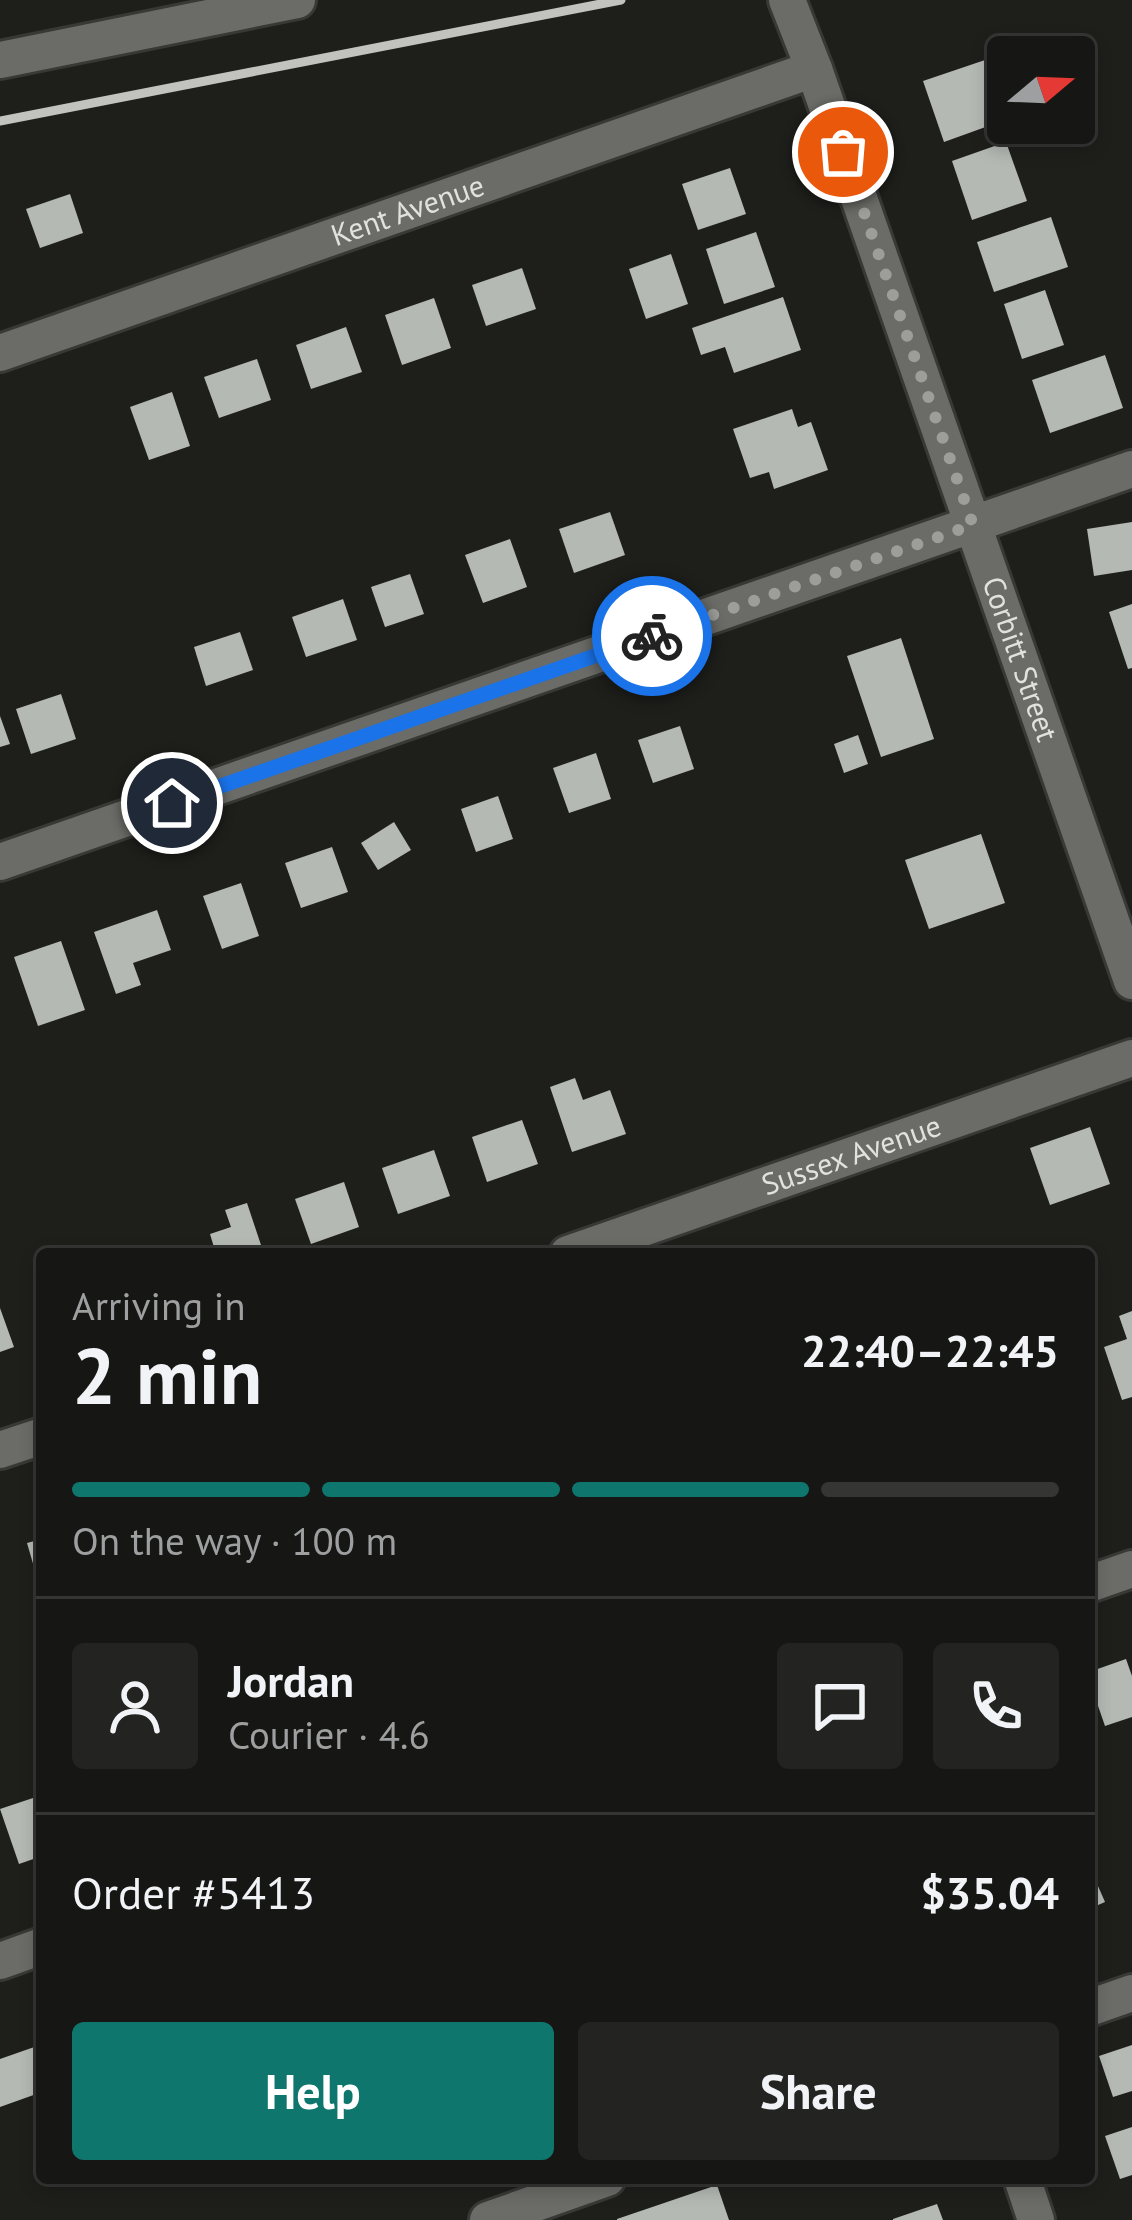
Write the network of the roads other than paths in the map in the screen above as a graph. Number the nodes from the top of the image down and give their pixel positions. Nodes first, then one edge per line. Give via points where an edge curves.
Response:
1 (297, 0) edge
2 (787, 0) edge
3 (189, 11) edge
4 (0, 60) edge
5 (814, 69) junction
6 (0, 352) edge
7 (1132, 469) edge
8 (973, 525) junction
9 (0, 862) edge
10 (1132, 981) edge
11 (1132, 1058) edge
12 (585, 1248) edge
13 (36, 1438) edge
14 (0, 1450) edge
15 (1132, 1569) edge
16 (1095, 1582) edge
17 (36, 1948) edge
18 (0, 1960) edge
19 (1132, 1993) edge
20 (1095, 2006) edge
21 (590, 2184) edge
22 (1024, 2184) edge
23 (489, 2220) edge
24 (1036, 2220) edge

1 - 3 street
2 - 5 street, Corbitt Street
3 - 4 street
5 - 6 street, Kent Avenue
5 - 8 street, Corbitt Street
7 - 8 street
8 - 9 street
8 - 10 street, Corbitt Street
11 - 12 street, Sussex Avenue
13 - 14 street
15 - 16 street
17 - 18 street
19 - 20 street
21 - 23 street
22 - 24 street

